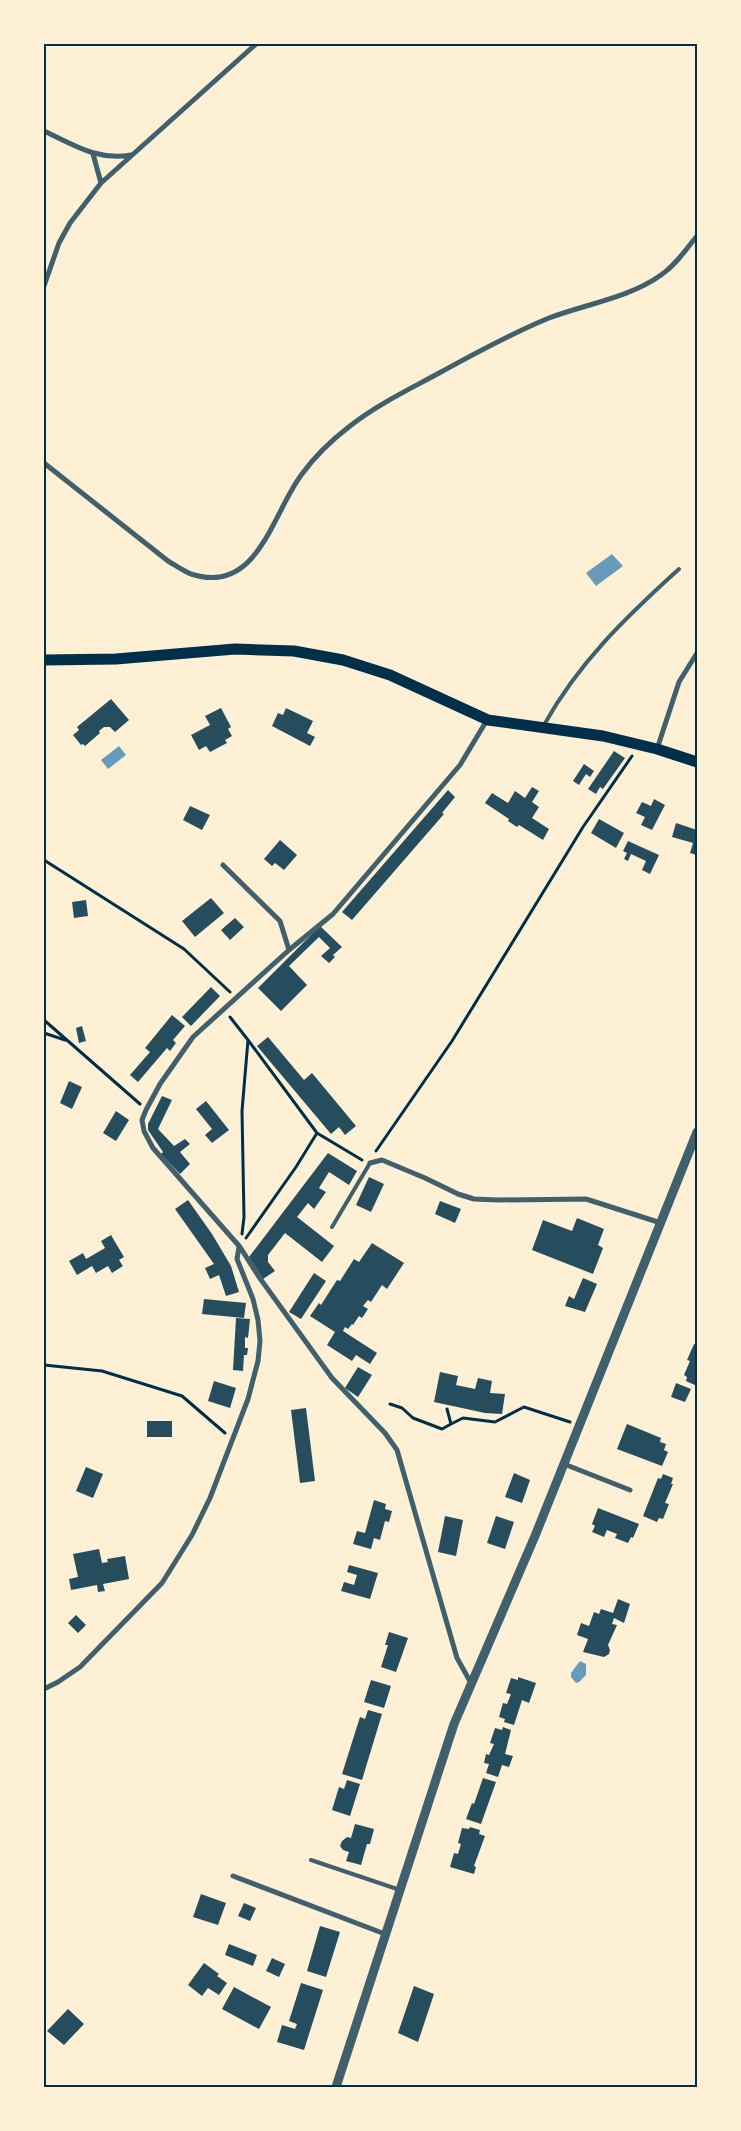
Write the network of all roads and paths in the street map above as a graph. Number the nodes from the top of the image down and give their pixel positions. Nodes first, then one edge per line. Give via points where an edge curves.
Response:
1 (256, 44) edge
2 (44, 131) edge
3 (93, 154) junction
4 (132, 155) junction
5 (101, 183) junction
6 (697, 236) edge
7 (44, 286) edge
8 (44, 463) edge
9 (679, 569) dead end
10 (697, 653) edge
11 (44, 660) edge
12 (488, 720) junction
13 (543, 727) junction
14 (638, 744) junction
15 (656, 749) junction
16 (697, 762) edge
17 (44, 860) edge
18 (223, 865) dead end
19 (289, 950) junction
20 (236, 998) junction
21 (223, 1009) junction
22 (44, 1020) edge
23 (44, 1033) edge
24 (248, 1040) junction
25 (68, 1041) junction
26 (146, 1110) junction
27 (697, 1132) edge
28 (317, 1133) junction
29 (370, 1163) junction
30 (661, 1223) junction
31 (332, 1227) dead end
32 (240, 1247) junction
33 (44, 1365) edge
34 (390, 1404) dead end
35 (447, 1409) dead end
36 (451, 1424) junction
37 (580, 1425) junction
38 (233, 1439) junction
39 (564, 1464) junction
40 (630, 1490) dead end
41 (470, 1683) junction
42 (44, 1689) edge
43 (312, 1860) dead end
44 (233, 1876) dead end
45 (400, 1890) junction
46 (385, 1934) junction
47 (336, 2087) edge

1 - 4 street
2 - 3 street
3 - 4 street via 116,158
3 - 5 street
4 - 5 street
5 - 7 street via 70,223
6 - 8 street via 663,274 647,284 548,318 385,402 350,426 301,474 253,558 240,570 223,577 207,578 189,573 168,561
9 - 13 lane via 592,653 555,704
10 - 15 street via 679,682
11 - 12 main road via 116,659 235,649 294,651 343,660 390,675
12 - 13 main road
12 - 19 street via 460,765 333,914
13 - 14 main road via 580,731
14 - 15 main road
14 - 29 path via 632,758 583,827 452,1041
15 - 16 main road
17 - 20 path via 184,949
18 - 19 street via 280,921
19 - 20 street
20 - 21 street
21 - 24 path
21 - 26 street via 193,1037
22 - 25 path
23 - 25 path
24 - 28 path
24 - 32 path via 242,1111 244,1217
25 - 26 path
26 - 32 street via 142,1120 144,1131 154,1148
27 - 30 street
28 - 29 path
28 - 32 path
29 - 30 street via 382,1160 474,1199 586,1199
29 - 31 lane
30 - 37 street
32 - 38 street via 237,1259 253,1299 260,1341 248,1399
32 - 41 street via 332,1378 397,1450 457,1658
33 - 38 path via 102,1371 182,1396
34 - 36 path via 402,1408 413,1418 442,1429
35 - 36 path
36 - 37 path via 463,1418 495,1422 524,1408
37 - 39 street
38 - 42 street via 192,1535 162,1584 80,1666
39 - 40 street
39 - 41 street
41 - 45 street
43 - 45 lane
44 - 46 street
45 - 46 street
46 - 47 street

